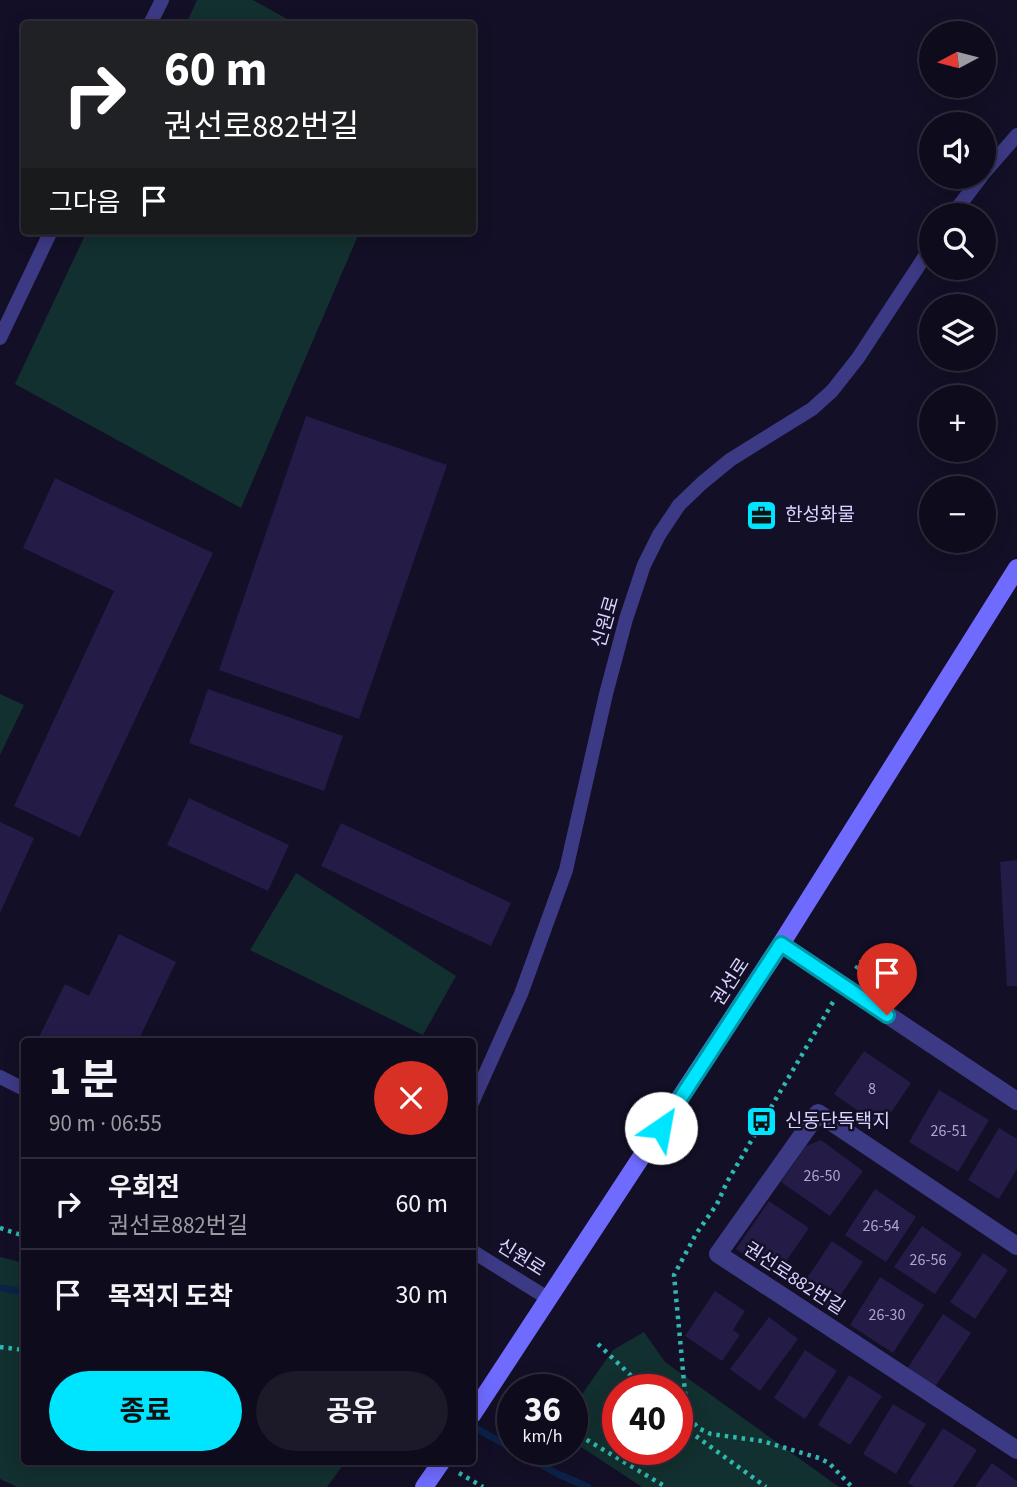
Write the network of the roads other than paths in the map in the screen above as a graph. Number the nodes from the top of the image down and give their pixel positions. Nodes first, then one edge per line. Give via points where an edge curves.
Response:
1 (162, 0) edge
2 (152, 21) edge
3 (1017, 135) edge
4 (996, 159) edge
5 (49, 235) edge
6 (919, 265) edge
7 (0, 338) edge
8 (1017, 568) edge
9 (781, 944) junction
10 (0, 1077) edge
11 (21, 1088) edge
12 (476, 1094) edge
13 (1017, 1101) edge
14 (1017, 1246) edge
15 (476, 1253) edge
16 (549, 1299) junction
17 (476, 1409) edge
18 (1017, 1450) edge
19 (445, 1465) edge
20 (424, 1487) edge

1 - 2 lane
3 - 4 lane
5 - 7 lane
6 - 12 lane, 신원로 via 832,391 702,483 679,505 659,535 626,619 566,870 522,994
8 - 9 street, 권선로
9 - 13 street
9 - 16 street, 권선로
10 - 11 lane
14 - 18 street, 권선로882번길 via 818,1112 718,1254
15 - 16 lane, 신원로
16 - 17 street, 권선로
19 - 20 street

